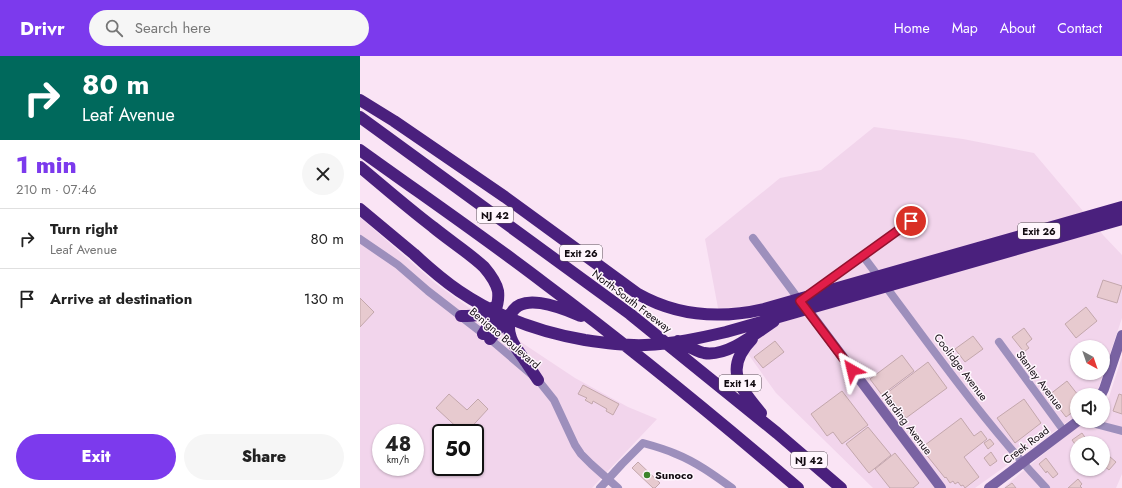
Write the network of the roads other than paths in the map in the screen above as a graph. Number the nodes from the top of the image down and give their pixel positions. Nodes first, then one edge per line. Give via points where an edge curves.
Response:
1 (360, 100) edge
2 (360, 117) edge
3 (360, 150) edge
4 (360, 166) edge
5 (1122, 207) edge
6 (360, 209) edge
7 (1122, 219) edge
8 (911, 221) dead end
9 (753, 238) dead end
10 (360, 239) edge
11 (863, 256) junction
12 (498, 301) junction
13 (800, 301) junction
14 (512, 312) junction
15 (630, 314) junction
16 (461, 316) junction
17 (594, 320) junction
18 (761, 330) junction
19 (1122, 335) edge
20 (486, 336) junction
21 (999, 342) dead end
22 (538, 380) junction
23 (1104, 388) edge
24 (1070, 427) edge
25 (1110, 428) edge
26 (1064, 431) junction
27 (1122, 431) edge
28 (777, 433) junction
29 (1022, 463) junction
30 (608, 478) junction
31 (600, 488) edge
32 (618, 488) edge
33 (732, 488) edge
34 (798, 488) edge
35 (841, 488) edge
36 (941, 488) edge
37 (989, 488) edge
38 (1046, 488) edge

1 - 5 highway, Exit 26 via 505,197 643,297 660,305 711,315 749,313
2 - 15 highway, North-South Freeway / NJ 42
3 - 17 highway, NJ 42
4 - 12 highway via 484,268 494,280
6 - 7 highway via 439,276 490,310 546,332 624,345 685,341 719,333
8 - 11 street
9 - 13 street, Harding Avenue
10 - 16 street, Benigno Boulevard via 398,265
11 - 13 street
11 - 29 street, Coolidge Avenue via 981,413
12 - 16 highway via 485,314
12 - 20 highway
13 - 18 highway
13 - 36 main road, Harding Avenue
14 - 17 highway via 521,304 537,302
14 - 20 highway
14 - 22 highway via 509,326 511,339
15 - 18 highway via 704,353 727,351
15 - 28 highway, North-South Freeway / NJ 42
16 - 20 street, Benigno Boulevard
17 - 34 highway, NJ 42
18 - 28 highway, Exit 14 via 741,353 737,375 743,390
19 - 23 main road
20 - 22 street, Benigno Boulevard
21 - 26 street, Stanley Avenue
22 - 30 street, Benigno Boulevard via 554,400 581,454
24 - 26 main road, Creek Road
25 - 27 street
26 - 29 main road, Creek Road
28 - 35 highway, North-South Freeway / NJ 42
29 - 37 main road, Creek Road
29 - 38 street, Coolidge Avenue
30 - 31 street
30 - 32 street, Benigno Boulevard
30 - 33 street via 643,443 676,453

